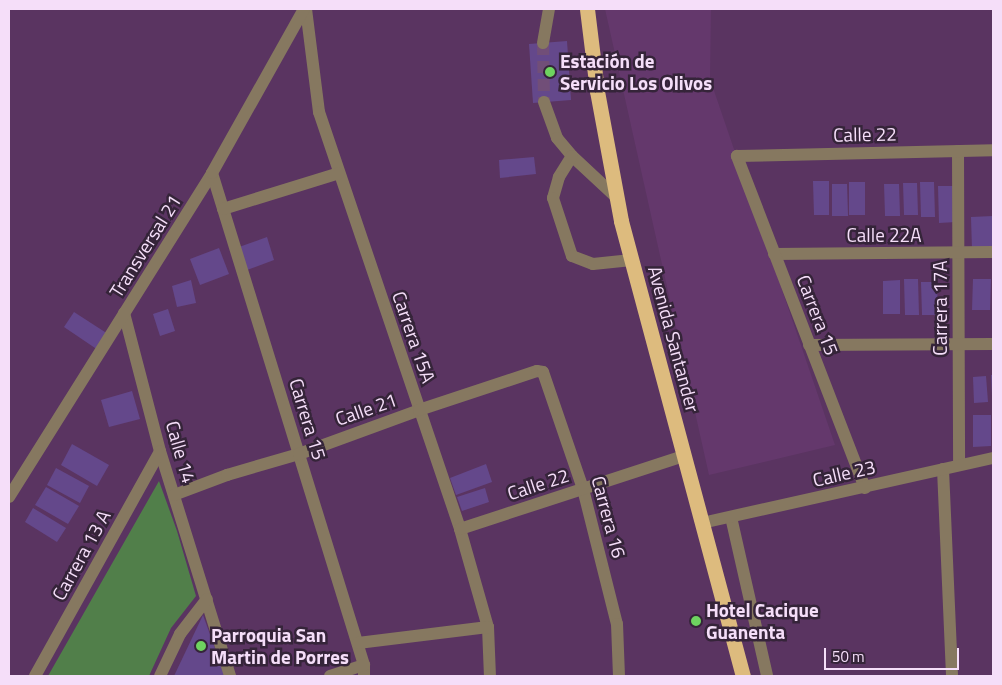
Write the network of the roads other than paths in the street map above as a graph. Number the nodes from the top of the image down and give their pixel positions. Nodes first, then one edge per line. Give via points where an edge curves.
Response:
1 (305, 9) edge
2 (549, 9) edge
3 (587, 9) edge
4 (543, 42) tunnel mouth
5 (544, 102) tunnel mouth
6 (993, 150) edge
7 (958, 151) junction
8 (572, 156) junction
9 (737, 156) joint
10 (212, 173) junction
11 (339, 173) junction
12 (616, 197) junction
13 (223, 209) junction
14 (993, 252) edge
15 (959, 253) junction
16 (774, 254) junction
17 (632, 260) junction
18 (124, 313) junction
19 (959, 344) junction
20 (993, 344) edge
21 (809, 345) junction
22 (543, 372) joint
23 (419, 410) junction
24 (160, 451) junction
25 (299, 454) junction
26 (684, 456) junction
27 (993, 458) edge
28 (959, 465) junction
29 (943, 469) junction
30 (864, 488) junction
31 (583, 489) junction
32 (10, 492) edge
33 (174, 495) junction
34 (731, 517) junction
35 (702, 524) junction
36 (460, 530) junction
37 (207, 599) junction
38 (488, 627) junction
39 (358, 643) junction
40 (364, 671) edge
41 (35, 676) edge
42 (160, 676) edge
43 (230, 676) edge
44 (330, 676) edge
45 (490, 676) edge
46 (619, 676) edge
47 (743, 676) edge
48 (767, 676) edge
49 (952, 676) edge

1 - 10 street, Transversal 21
1 - 11 street, Carrera 15A via 319,112
2 - 4 street
3 - 12 highway, Avenida Santander via 597,91
5 - 8 street via 556,138
6 - 7 street, Calle 22
7 - 9 street, Calle 22
7 - 15 street, Carrera 17A
8 - 12 street
8 - 17 street via 559,177 553,198 572,256 593,264
9 - 16 street, Carrera 15
10 - 13 street, Carrera 15
10 - 18 street, Transversal 21
11 - 13 street
11 - 23 street, Carrera 15A
12 - 17 highway, Avenida Santander
13 - 25 street, Carrera 15
14 - 15 street, Calle 22A
15 - 16 street, Calle 22A
15 - 19 street, Carrera 17A
16 - 21 street, Carrera 15
17 - 26 highway, Avenida Santander
18 - 24 street, Calle 14
18 - 32 street, Transversal 21
19 - 20 street
19 - 21 street
19 - 28 street, Carrera 17A
21 - 30 street, Carrera 15
22 - 23 street, Calle 21 via 537,371
22 - 31 street, Carrera 16
23 - 25 street, Calle 21
23 - 36 street, Carrera 15A
24 - 33 street, Calle 14
24 - 41 street, Carrera 13 A
25 - 33 street, Calle 21
25 - 39 street, Carrera 15
26 - 31 street, Calle 22
26 - 35 highway, Avenida Santander
27 - 28 street, Calle 23
28 - 29 street, Calle 23
29 - 30 street, Calle 23
29 - 49 street
30 - 34 street, Calle 23
31 - 36 street, Calle 22
31 - 46 street, Carrera 16 via 617,624
33 - 37 street, Calle 14
34 - 35 street, Calle 23
34 - 48 street
35 - 47 highway, Avenida Santander
36 - 38 street, Carrera 15A
37 - 42 street via 180,634
37 - 43 street, Calle 14
38 - 39 street
38 - 45 street, Carrera 15A
39 - 40 street, Carrera 15
40 - 44 street

